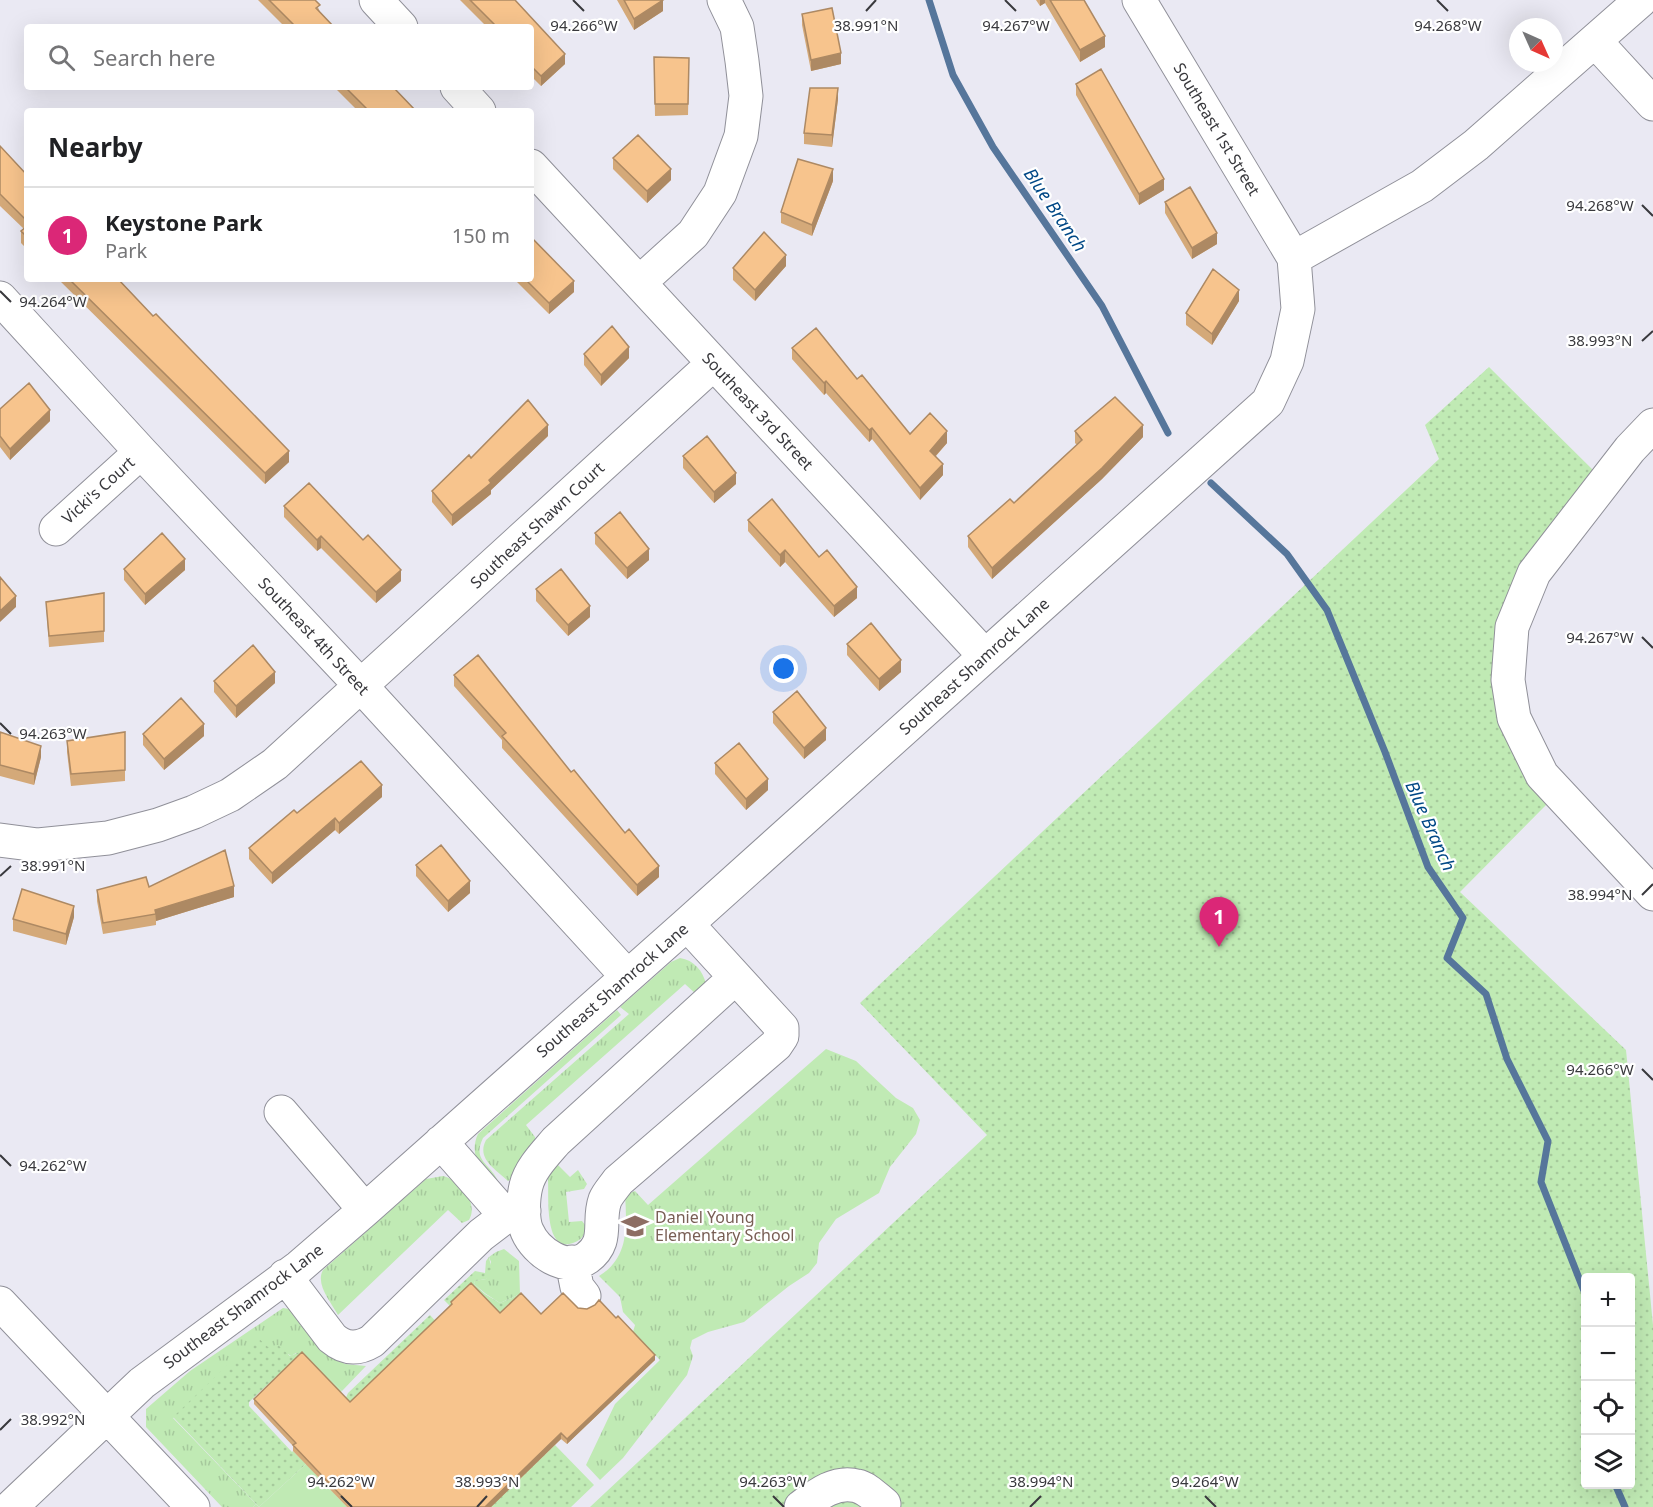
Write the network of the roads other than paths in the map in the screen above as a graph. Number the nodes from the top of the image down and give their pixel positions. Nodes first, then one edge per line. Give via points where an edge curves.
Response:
1 (376, 0) edge
2 (724, 0) edge
3 (1139, 0) edge
4 (1641, 0) edge
5 (398, 24) edge
6 (1595, 41) junction
7 (460, 90) edge
8 (1653, 104) edge
9 (476, 108) edge
10 (534, 169) edge
11 (1294, 258) junction
12 (640, 282) junction
13 (0, 298) edge
14 (713, 364) junction
15 (1653, 425) edge
16 (141, 452) junction
17 (56, 529) dead end
18 (985, 656) junction
19 (362, 686) junction
20 (0, 840) edge
21 (1653, 894) edge
22 (687, 924) junction
23 (627, 976) junction
24 (735, 978) junction
25 (281, 1112) dead end
26 (441, 1142) junction
27 (365, 1210) junction
28 (515, 1214) junction
29 (572, 1262) junction
30 (285, 1276) junction
31 (584, 1296) dead end
32 (0, 1303) edge
33 (108, 1417) junction
34 (884, 1504) dead end
35 (11, 1507) edge
36 (194, 1507) edge
37 (801, 1507) edge

1 - 5 street
2 - 12 street via 737,27 742,61 746,96 741,136 720,193 693,234
3 - 11 street, Southeast 1st Street
4 - 6 street
6 - 8 street
6 - 11 street via 1476,145 1422,186
7 - 9 street
10 - 12 street, Southeast 3rd Street
11 - 18 street, Southeast Shamrock Lane via 1298,309 1287,361 1268,402
12 - 14 street, Southeast 3rd Street
13 - 16 street, Southeast 4th Street
14 - 18 street, Southeast 3rd Street
14 - 19 street, Southeast Shawn Court
15 - 21 street via 1534,573 1512,627 1508,680 1514,718 1542,775
16 - 17 street, Vicki's Court
16 - 19 street, Southeast 4th Street
18 - 22 street, Southeast Shamrock Lane
19 - 20 street, Southeast Shawn Court via 275,764 230,795 194,812 108,838 38,845
19 - 23 street, Southeast 4th Street
22 - 23 street, Southeast Shamrock Lane
22 - 24 street
23 - 26 street, Southeast Shamrock Lane
24 - 28 street via 556,1141 532,1171
24 - 29 street via 782,1028 782,1036 618,1181 606,1198 603,1234 597,1247 586,1258
25 - 27 street
26 - 27 street, Southeast Shamrock Lane
26 - 28 street
27 - 30 street, Southeast Shamrock Lane
28 - 29 street via 536,1245 552,1259
28 - 30 street via 481,1235 362,1347 348,1347 332,1338
29 - 31 street via 577,1287
30 - 33 street, Southeast Shamrock Lane via 142,1383
32 - 33 street
33 - 35 street, Southeast Shamrock Lane
33 - 36 street
34 - 37 street via 857,1486 840,1485

